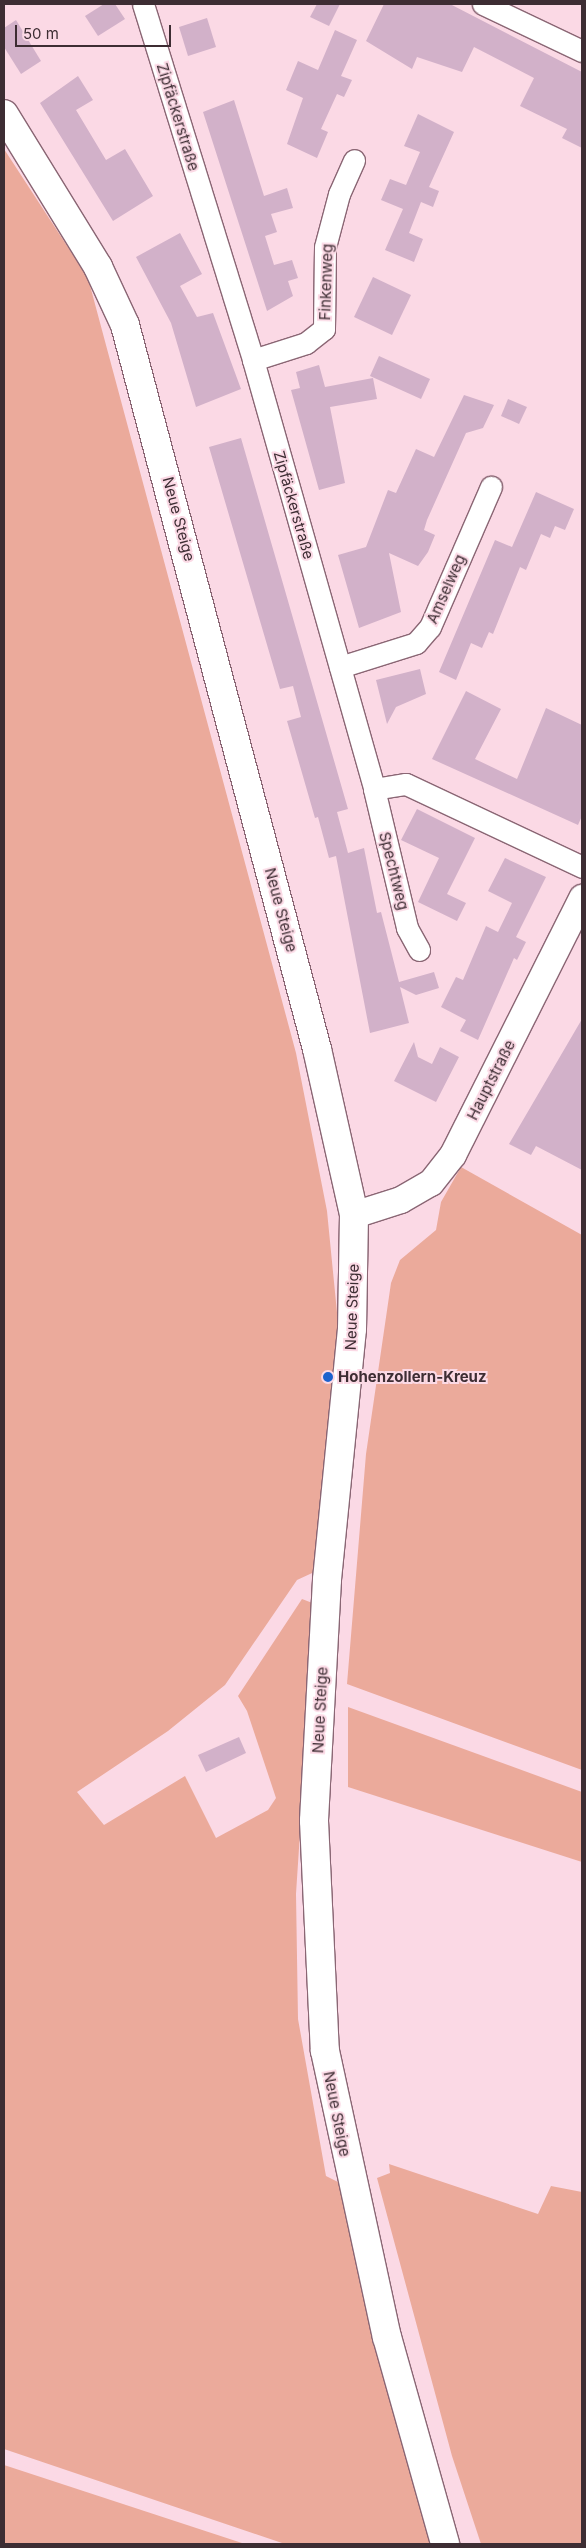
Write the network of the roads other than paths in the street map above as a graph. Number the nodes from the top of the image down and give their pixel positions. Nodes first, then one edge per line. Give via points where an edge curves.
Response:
1 (143, 4) edge
2 (489, 5) edge
3 (582, 51) edge
4 (4, 114) edge
5 (354, 160) dead end
6 (253, 360) junction
7 (491, 487) dead end
8 (340, 667) junction
9 (374, 790) junction
10 (582, 867) edge
11 (582, 898) edge
12 (419, 950) dead end
13 (354, 1215) junction
14 (445, 2544) edge

1 - 6 street, Zipfäckerstraße
2 - 3 street
4 - 13 main road, Neue Steige via 98,267 125,324 317,1050
5 - 6 street, Finkenweg via 339,194 325,247 324,329 306,343
6 - 8 street, Zipfäckerstraße
7 - 8 street, Amselweg via 430,627 416,643
8 - 9 street, Zipfäckerstraße
9 - 10 street via 406,784
9 - 12 street, Spechtweg via 408,928
11 - 13 street, Hauptstraße via 453,1155 431,1183 401,1200
13 - 14 main road, Neue Steige via 352,1329 327,1580 314,1821 325,2051 387,2337

